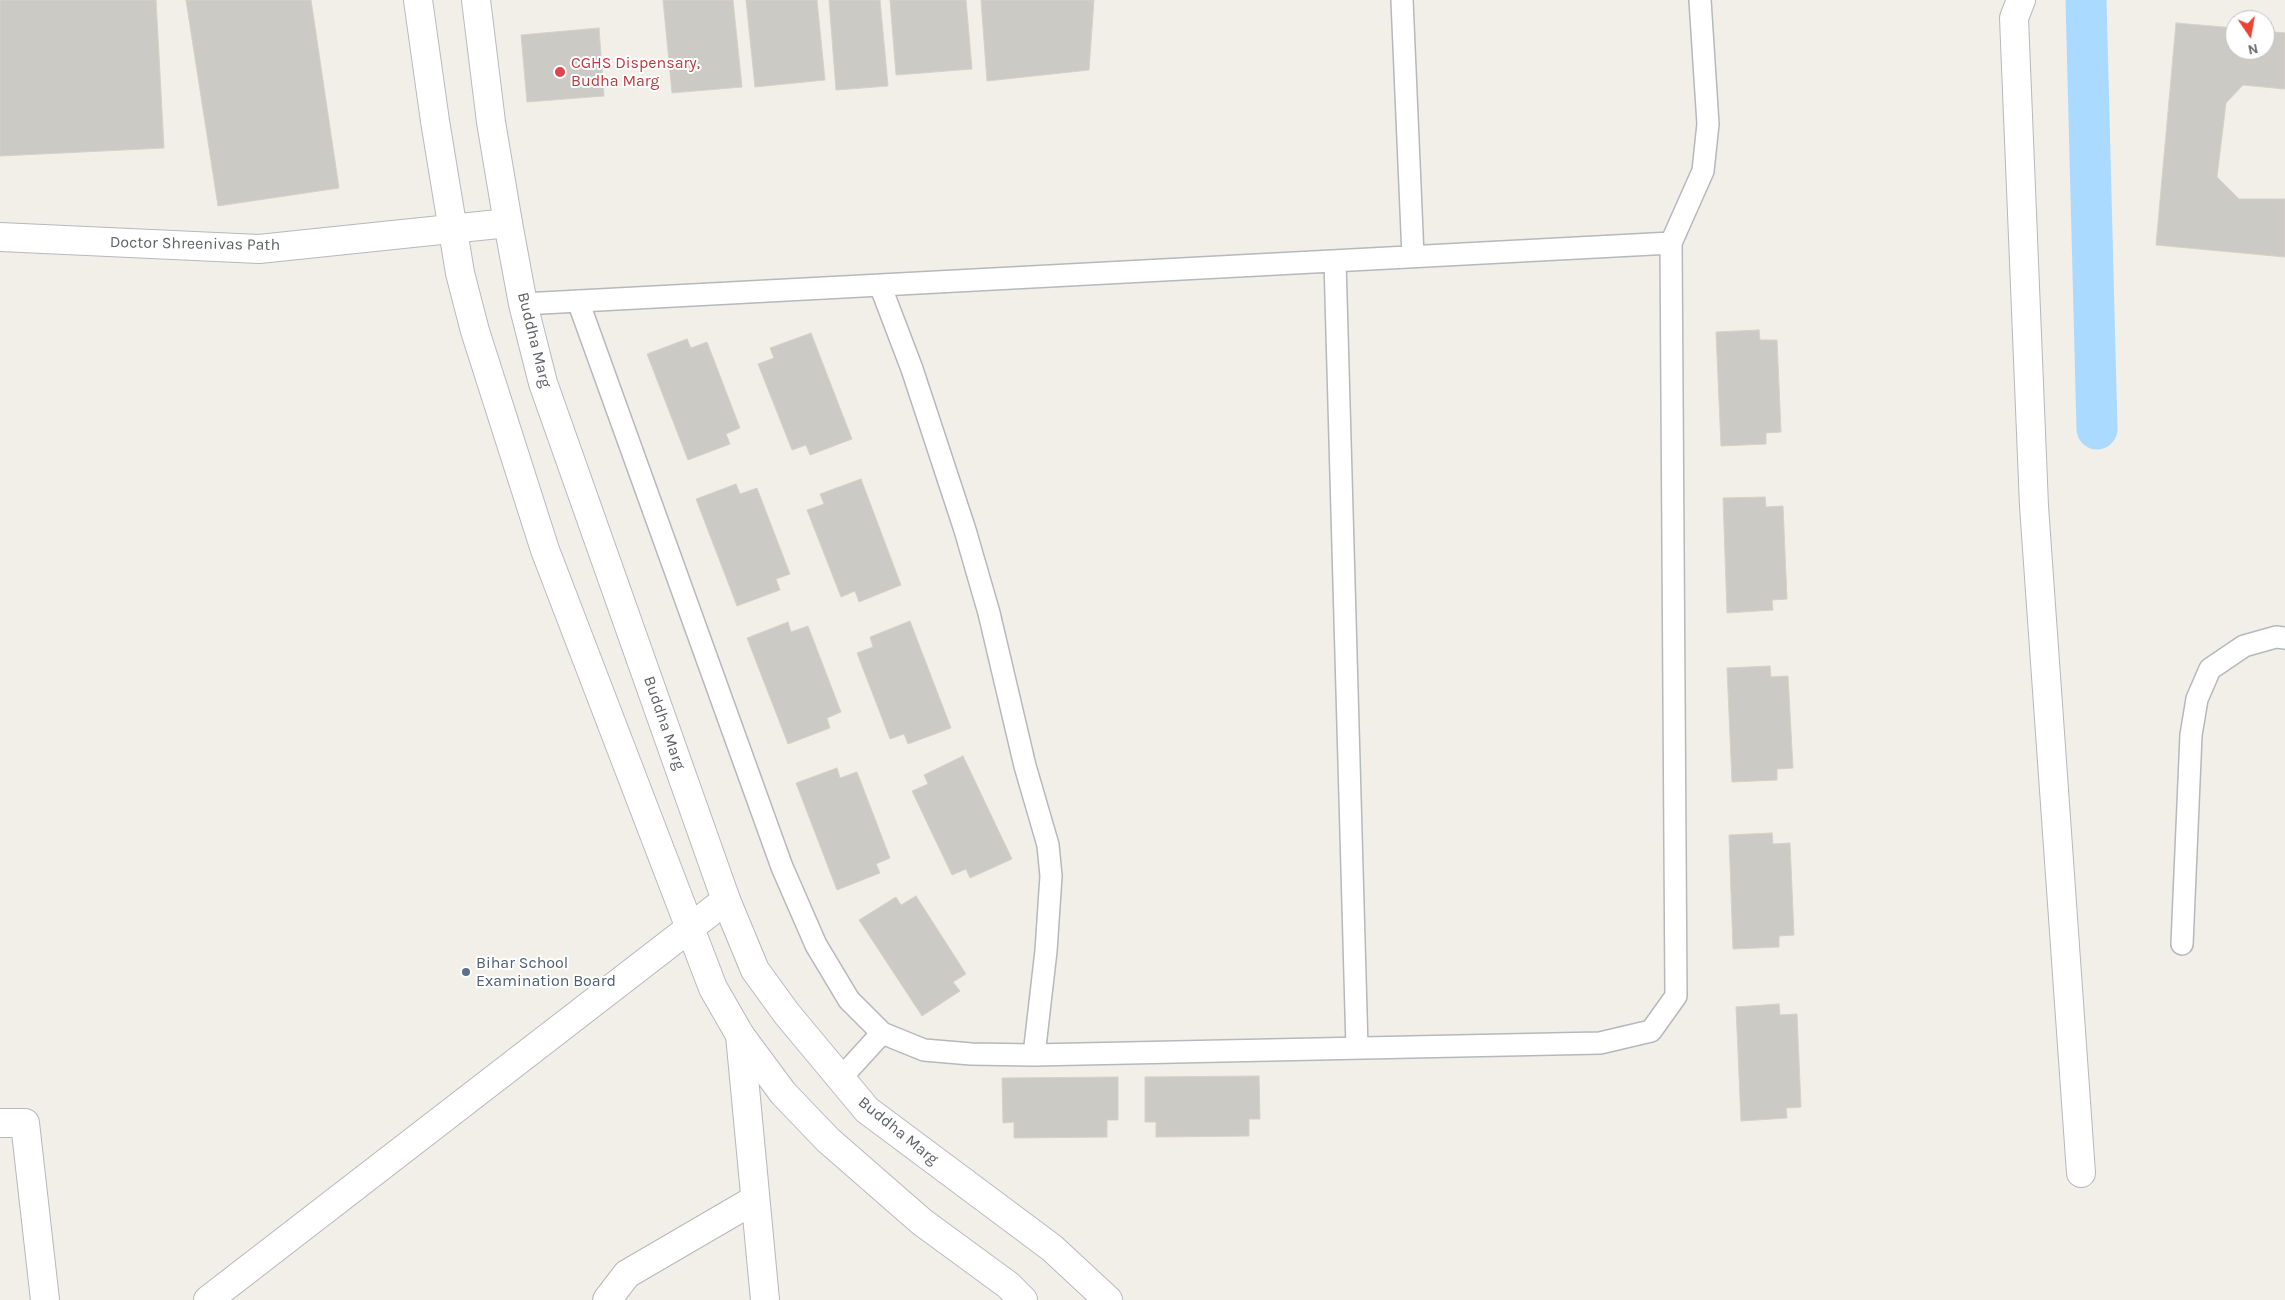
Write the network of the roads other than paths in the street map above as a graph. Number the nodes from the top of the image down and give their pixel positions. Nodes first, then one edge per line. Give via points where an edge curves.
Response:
1 (418, 0) edge
2 (476, 0) edge
3 (1402, 0) edge
4 (1700, 0) edge
5 (2021, 0) edge
6 (508, 222) junction
7 (453, 230) junction
8 (0, 237) edge
9 (1671, 243) junction
10 (1413, 256) junction
11 (1335, 261) junction
12 (880, 285) junction
13 (578, 301) junction
14 (523, 304) junction
15 (2285, 638) edge
16 (726, 900) junction
17 (690, 928) junction
18 (2182, 944) dead end
19 (882, 1033) junction
20 (740, 1035) junction
21 (1357, 1048) junction
22 (1034, 1055) junction
23 (840, 1079) junction
24 (0, 1123) edge
25 (2081, 1173) dead end
26 (754, 1200) junction
27 (45, 1300) edge
28 (208, 1300) edge
29 (607, 1300) edge
30 (765, 1300) edge
31 (1023, 1300) edge
32 (1108, 1300) edge

1 - 7 street
2 - 6 street, Buddha Marg
3 - 10 lane
4 - 9 lane via 1708,124 1703,171
5 - 25 street via 2014,18 2034,506
6 - 7 street, Doctor Shreenivas Path
6 - 14 street, Buddha Marg
7 - 8 street, Doctor Shreenivas Path via 259,248
7 - 17 street via 475,331 545,550
9 - 10 lane
9 - 21 lane via 1676,996 1651,1032 1600,1043
10 - 11 lane
11 - 12 lane
11 - 21 lane
12 - 13 lane
12 - 22 lane via 965,530 1048,845 1051,876 1046,951
13 - 14 lane
13 - 19 lane via 782,867 816,945 849,1000
14 - 16 street, Buddha Marg via 543,383
15 - 18 lane via 2276,637 2244,646 2210,669 2197,699 2191,735
16 - 17 street
16 - 23 street, Buddha Marg via 755,970
17 - 20 street via 713,988
17 - 28 street
19 - 22 lane via 924,1050
19 - 23 lane
20 - 26 street
20 - 31 street via 783,1093 828,1140 922,1222 1008,1285
21 - 22 lane
23 - 32 street, Buddha Marg via 867,1110 1052,1248
24 - 27 street via 25,1123
26 - 29 street via 627,1274
26 - 30 street

